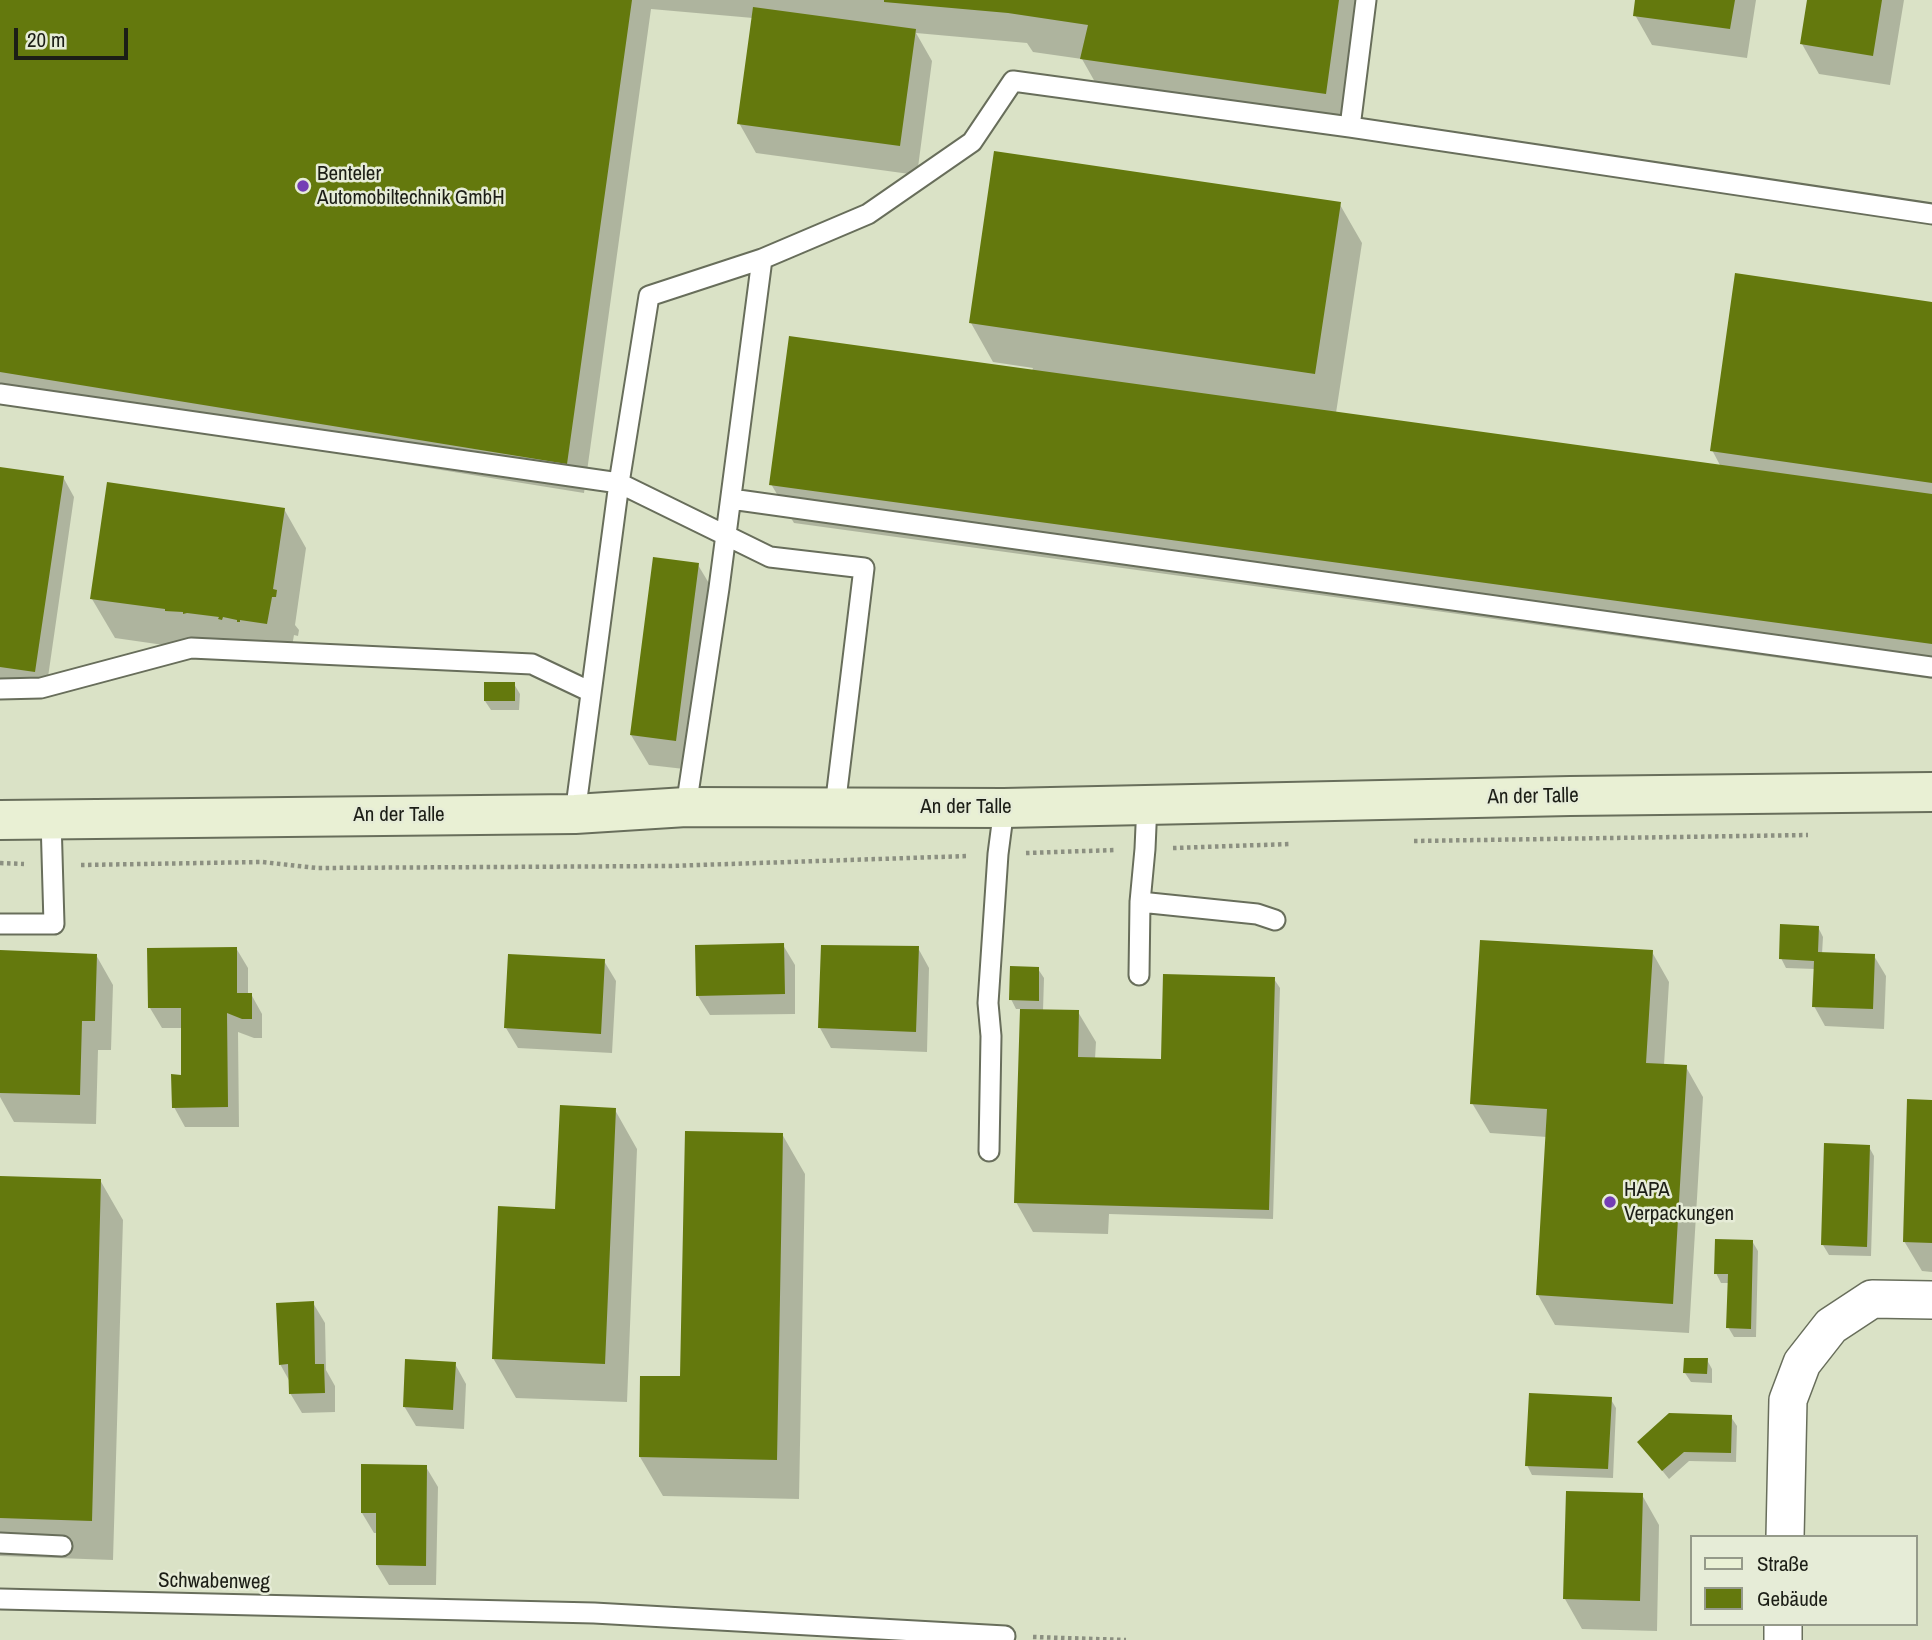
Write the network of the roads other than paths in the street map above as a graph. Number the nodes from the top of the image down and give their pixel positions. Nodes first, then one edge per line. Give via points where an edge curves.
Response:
1 (1366, 0) edge
2 (1350, 127) junction
3 (1932, 214) edge
4 (762, 259) junction
5 (0, 394) edge
6 (619, 483) junction
7 (731, 499) junction
8 (726, 536) junction
9 (1932, 667) edge
10 (0, 689) edge
11 (591, 692) junction
12 (1932, 792) edge
13 (1147, 803) junction
14 (686, 807) junction
15 (835, 807) junction
16 (1004, 807) junction
17 (576, 814) junction
18 (51, 819) junction
19 (0, 820) edge
20 (1140, 902) junction
21 (1275, 920) dead end
22 (0, 924) edge
23 (1139, 975) dead end
24 (989, 1151) dead end
25 (1932, 1300) edge
26 (1785, 1535) edge
27 (0, 1544) edge
28 (62, 1546) dead end
29 (0, 1599) edge
30 (1004, 1636) road end

1 - 2 lane
2 - 3 lane
2 - 4 lane via 1013,80 972,142 868,214
4 - 6 lane via 649,296
4 - 7 lane
5 - 6 lane
6 - 8 lane
6 - 11 lane
7 - 8 lane
7 - 9 lane
8 - 14 lane
8 - 15 lane via 770,557 864,568
10 - 11 lane via 41,688 191,648 532,664
11 - 17 lane
12 - 13 street, An der Talle
13 - 16 street, An der Talle
13 - 20 lane
14 - 15 street, An der Talle
14 - 17 street, An der Talle
15 - 16 street, An der Talle
16 - 24 lane via 988,1003
17 - 18 street, An der Talle
18 - 19 street, An der Talle
18 - 22 lane via 54,924
20 - 21 lane via 1257,914
20 - 23 lane
25 - 26 street via 1872,1299 1831,1326 1802,1363 1788,1400
27 - 28 lane
29 - 30 lane, Schwabenweg via 594,1613

